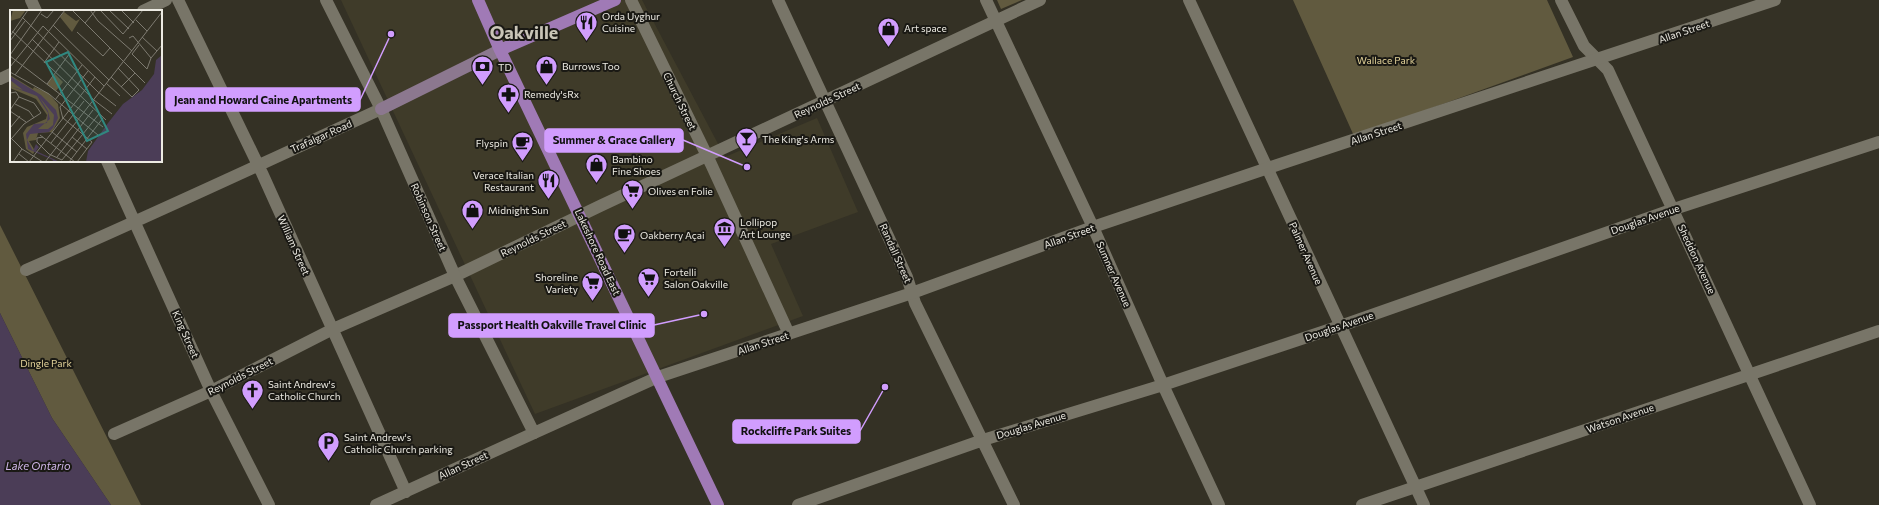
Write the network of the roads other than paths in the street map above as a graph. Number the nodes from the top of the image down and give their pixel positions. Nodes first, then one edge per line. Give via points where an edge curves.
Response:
1 (31, 0) edge
2 (166, 0) edge
3 (178, 0) edge
4 (326, 0) edge
5 (478, 0) edge
6 (616, 0) edge
7 (630, 0) edge
8 (778, 0) edge
9 (986, 0) edge
10 (1040, 0) edge
11 (1189, 0) edge
12 (1561, 0) edge
13 (1775, 0) edge
14 (36, 10) edge
15 (145, 10) edge
16 (995, 21) junction
17 (500, 50) junction
18 (1598, 60) junction
19 (10, 74) edge
20 (0, 79) edge
21 (826, 101) junction
22 (381, 109) junction
23 (1879, 142) edge
24 (708, 157) junction
25 (107, 162) edge
26 (258, 164) junction
27 (1268, 168) junction
28 (1674, 209) junction
29 (581, 216) junction
30 (135, 223) junction
31 (1093, 227) junction
32 (26, 270) dead end
33 (455, 276) junction
34 (912, 293) junction
35 (1340, 326) junction
36 (333, 329) junction
37 (1879, 331) edge
38 (788, 334) junction
39 (1750, 374) junction
40 (658, 377) junction
41 (1163, 385) junction
42 (211, 391) junction
43 (534, 433) junction
44 (114, 434) dead end
45 (983, 440) junction
46 (1416, 487) junction
47 (406, 492) junction
48 (269, 505) edge
49 (376, 505) edge
50 (718, 505) edge
51 (798, 505) edge
52 (1014, 505) edge
53 (1219, 505) edge
54 (1362, 505) edge
55 (1424, 505) edge
56 (1810, 505) edge

1 - 14 street
2 - 15 street
3 - 26 street, William Street
4 - 22 street, Robinson Street
5 - 17 main road, Lakeshore Road East
6 - 17 main road, Trafalgar Road
7 - 24 street, Church Street
8 - 21 street, Randall Street
9 - 16 street, Sumner Avenue
10 - 16 street, Reynolds Street
11 - 27 street, Palmer Avenue
12 - 18 street, Sheddon Avenue via 1584,46
13 - 18 street, Allan Street
16 - 21 street, Reynolds Street
16 - 31 street, Sumner Avenue
17 - 22 main road, Trafalgar Road
17 - 29 main road, Lakeshore Road East
18 - 27 street, Allan Street
18 - 28 street, Sheddon Avenue via 1608,70
19 - 20 street
21 - 24 street, Reynolds Street
21 - 34 street, Randall Street via 908,276
22 - 26 street, Trafalgar Road
22 - 33 street, Robinson Street
23 - 28 street, Douglas Avenue
24 - 29 street, Reynolds Street
24 - 38 street, Church Street
25 - 30 street, King Street
26 - 30 street, Trafalgar Road
26 - 36 street, William Street
27 - 31 street, Allan Street
27 - 35 street, Palmer Avenue
28 - 35 street, Douglas Avenue
28 - 39 street, Sheddon Avenue
29 - 33 street, Reynolds Street
29 - 40 main road, Lakeshore Road East
30 - 32 street, Trafalgar Road
30 - 42 street, King Street
31 - 34 street, Allan Street
31 - 41 street, Sumner Avenue
33 - 36 street, Reynolds Street
33 - 43 street, Robinson Street
34 - 38 street, Allan Street
34 - 45 street, Randall Street
35 - 41 street, Douglas Avenue
35 - 46 street, Palmer Avenue
36 - 42 street, Reynolds Street
36 - 47 street, William Street
37 - 39 street, Watson Avenue
38 - 40 street, Allan Street
39 - 46 street, Watson Avenue
39 - 56 street, Sheddon Avenue
40 - 43 street, Allan Street
40 - 50 main road, Lakeshore Road East
41 - 45 street, Douglas Avenue
41 - 53 street, Sumner Avenue
42 - 44 street, Reynolds Street
42 - 48 street, King Street
43 - 47 street, Allan Street
45 - 51 street, Douglas Avenue
45 - 52 street, Randall Street
46 - 54 street, Watson Avenue
46 - 55 street, Palmer Avenue
47 - 49 street, Allan Street

